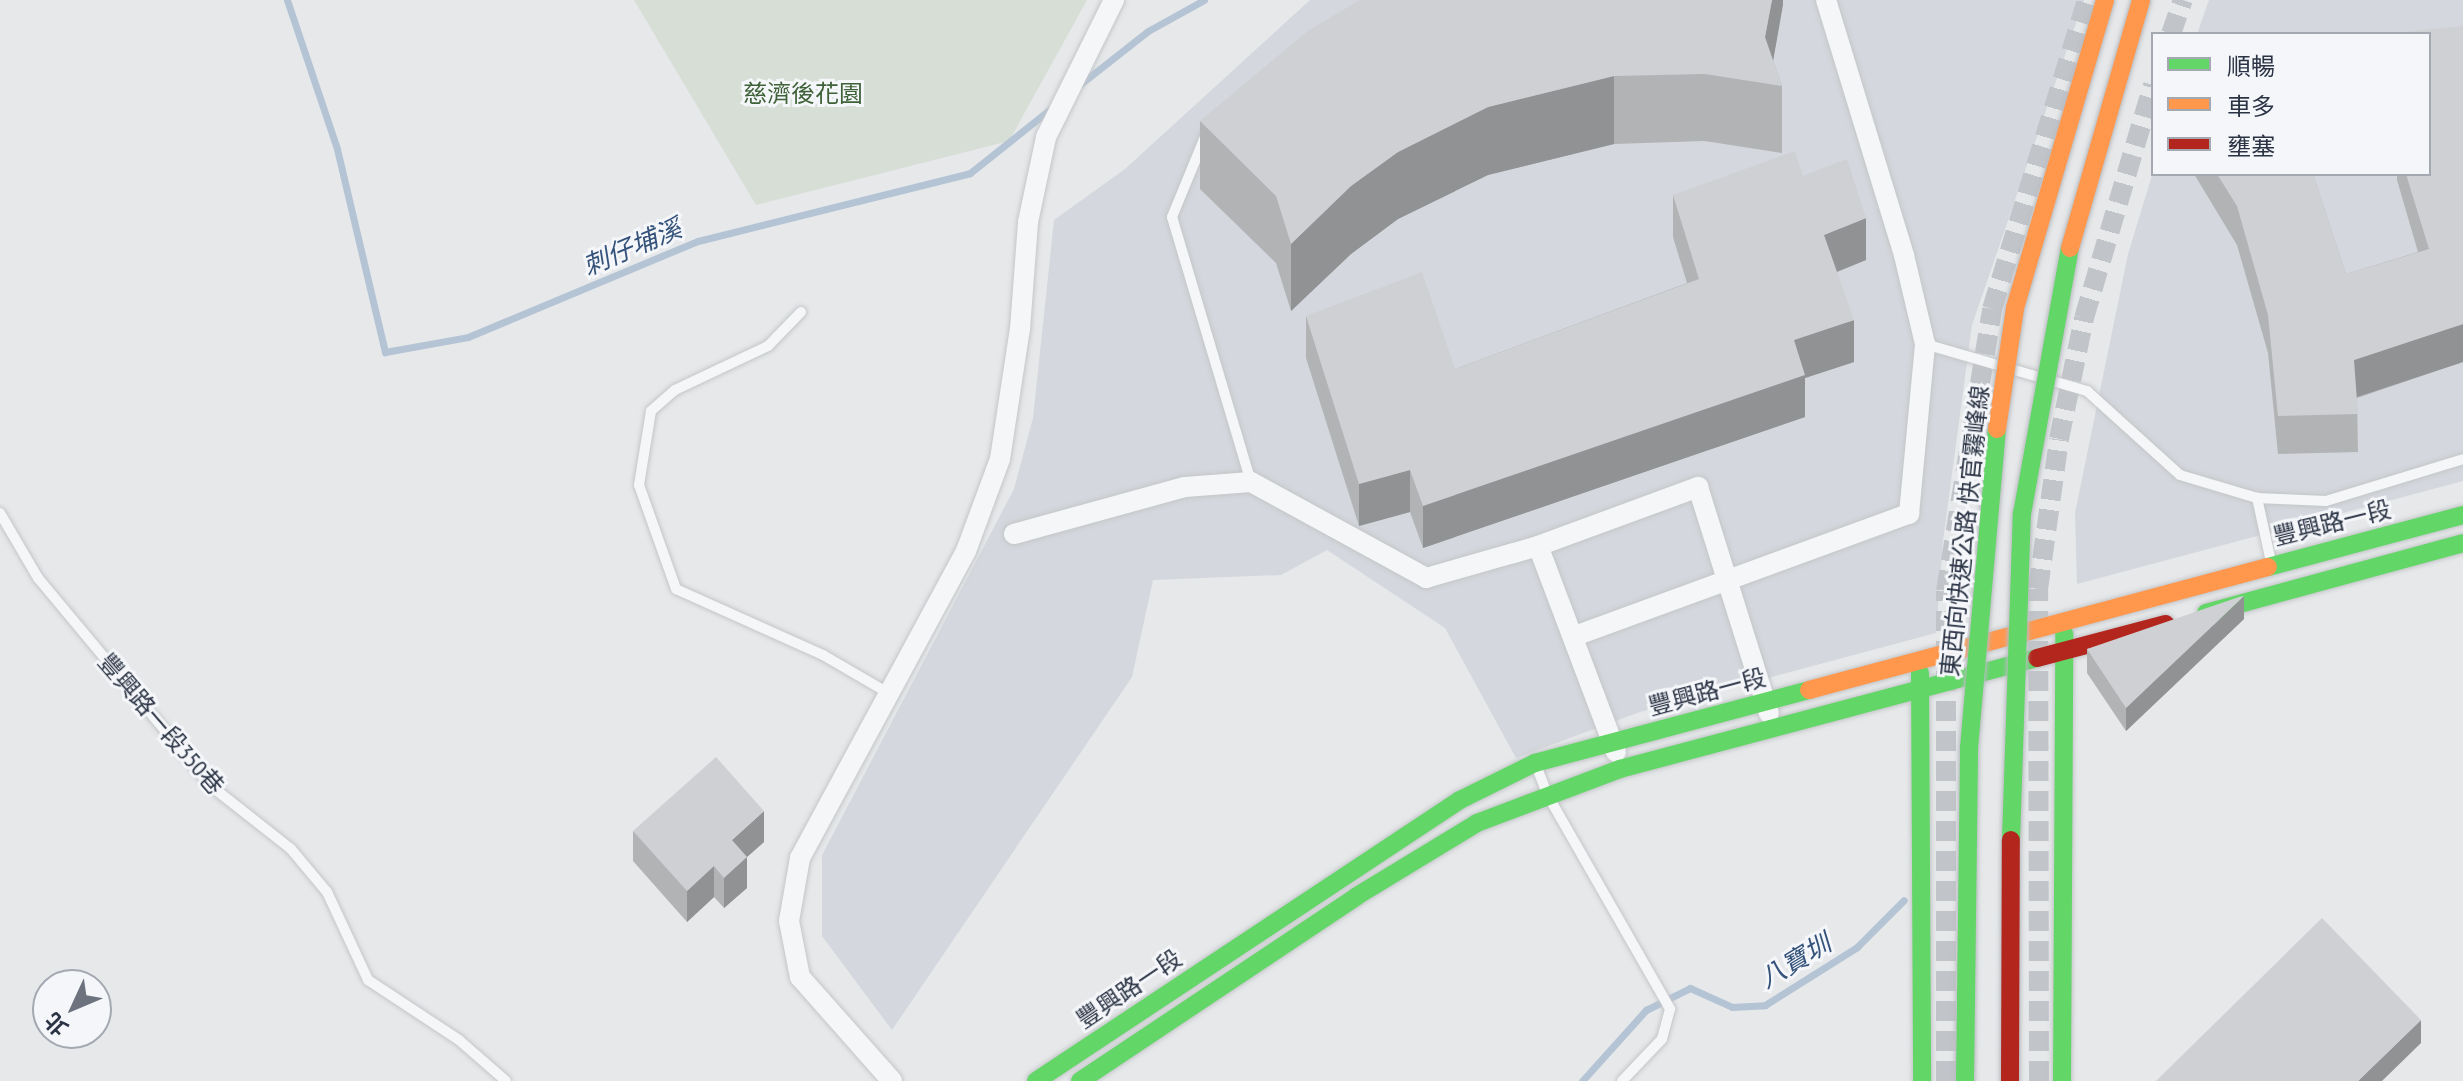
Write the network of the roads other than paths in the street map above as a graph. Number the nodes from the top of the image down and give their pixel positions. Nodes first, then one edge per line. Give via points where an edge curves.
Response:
1 (1114, 0) edge
2 (1826, 0) edge
3 (2105, 0) edge
4 (2141, 0) edge
5 (1217, 115) edge
6 (801, 312) dead end
7 (1925, 344) junction
8 (2463, 459) edge
9 (1251, 482) junction
10 (2257, 498) junction
11 (0, 513) edge
12 (2463, 515) edge
13 (1014, 534) dead end
14 (2463, 543) edge
15 (1538, 546) junction
16 (2271, 563) junction
17 (1728, 581) junction
18 (2277, 594) junction
19 (2064, 625) junction
20 (1575, 636) junction
21 (2064, 652) junction
22 (1918, 657) junction
23 (1922, 689) junction
24 (891, 695) junction
25 (1766, 701) junction
26 (1774, 728) junction
27 (1613, 741) junction
28 (1535, 763) junction
29 (1620, 769) junction
30 (1547, 794) junction
31 (506, 1081) edge
32 (892, 1081) edge
33 (1036, 1081) edge
34 (1080, 1081) edge
35 (1622, 1081) edge
36 (1922, 1081) edge
37 (1965, 1081) edge
38 (2010, 1081) edge
39 (2062, 1081) edge

1 - 24 street via 1046,137 1028,222 1020,329 1000,459 966,551
2 - 7 street via 1904,255
3 - 37 main road, 東西向快速公路 快官霧峰線, bridge via 2015,308 1996,435 1969,748
4 - 38 main road, bridge via 2088,174 2055,313 2022,514 2012,745
5 - 9 lane via 1192,157 1172,217
6 - 24 lane via 768,346 675,390 651,411 639,485 676,589 823,655
7 - 10 lane via 2087,391 2180,475
7 - 17 street via 1909,514
8 - 10 lane via 2326,501
9 - 13 street via 1185,487
9 - 15 street via 1426,578
10 - 16 lane
11 - 31 lane, 豐興路一段350巷 via 38,578 211,786 291,849 327,892 368,980 459,1040
12 - 16 main road, 豐興路一段
14 - 18 main road, 豐興路一段
15 - 17 street via 1698,487
15 - 20 street
16 - 18 lane
16 - 19 main road, 豐興路一段
17 - 20 street
17 - 25 street
18 - 21 main road, 豐興路一段
19 - 21 main road
19 - 22 main road, 豐興路一段
20 - 27 street
21 - 23 main road, 豐興路一段
21 - 39 main road
22 - 23 main road
22 - 25 main road, 豐興路一段
23 - 26 main road, 豐興路一段
23 - 36 main road via 1917,790
24 - 32 street via 800,858 789,921 800,977
25 - 26 street
25 - 27 main road, 豐興路一段
26 - 29 main road, 豐興路一段
27 - 28 main road, 豐興路一段
27 - 29 street
28 - 30 lane
28 - 33 main road, 豐興路一段 via 1460,800 1346,871
29 - 30 main road, 豐興路一段
30 - 34 main road, 豐興路一段 via 1477,823 1371,888
30 - 35 lane via 1670,1009 1662,1039

